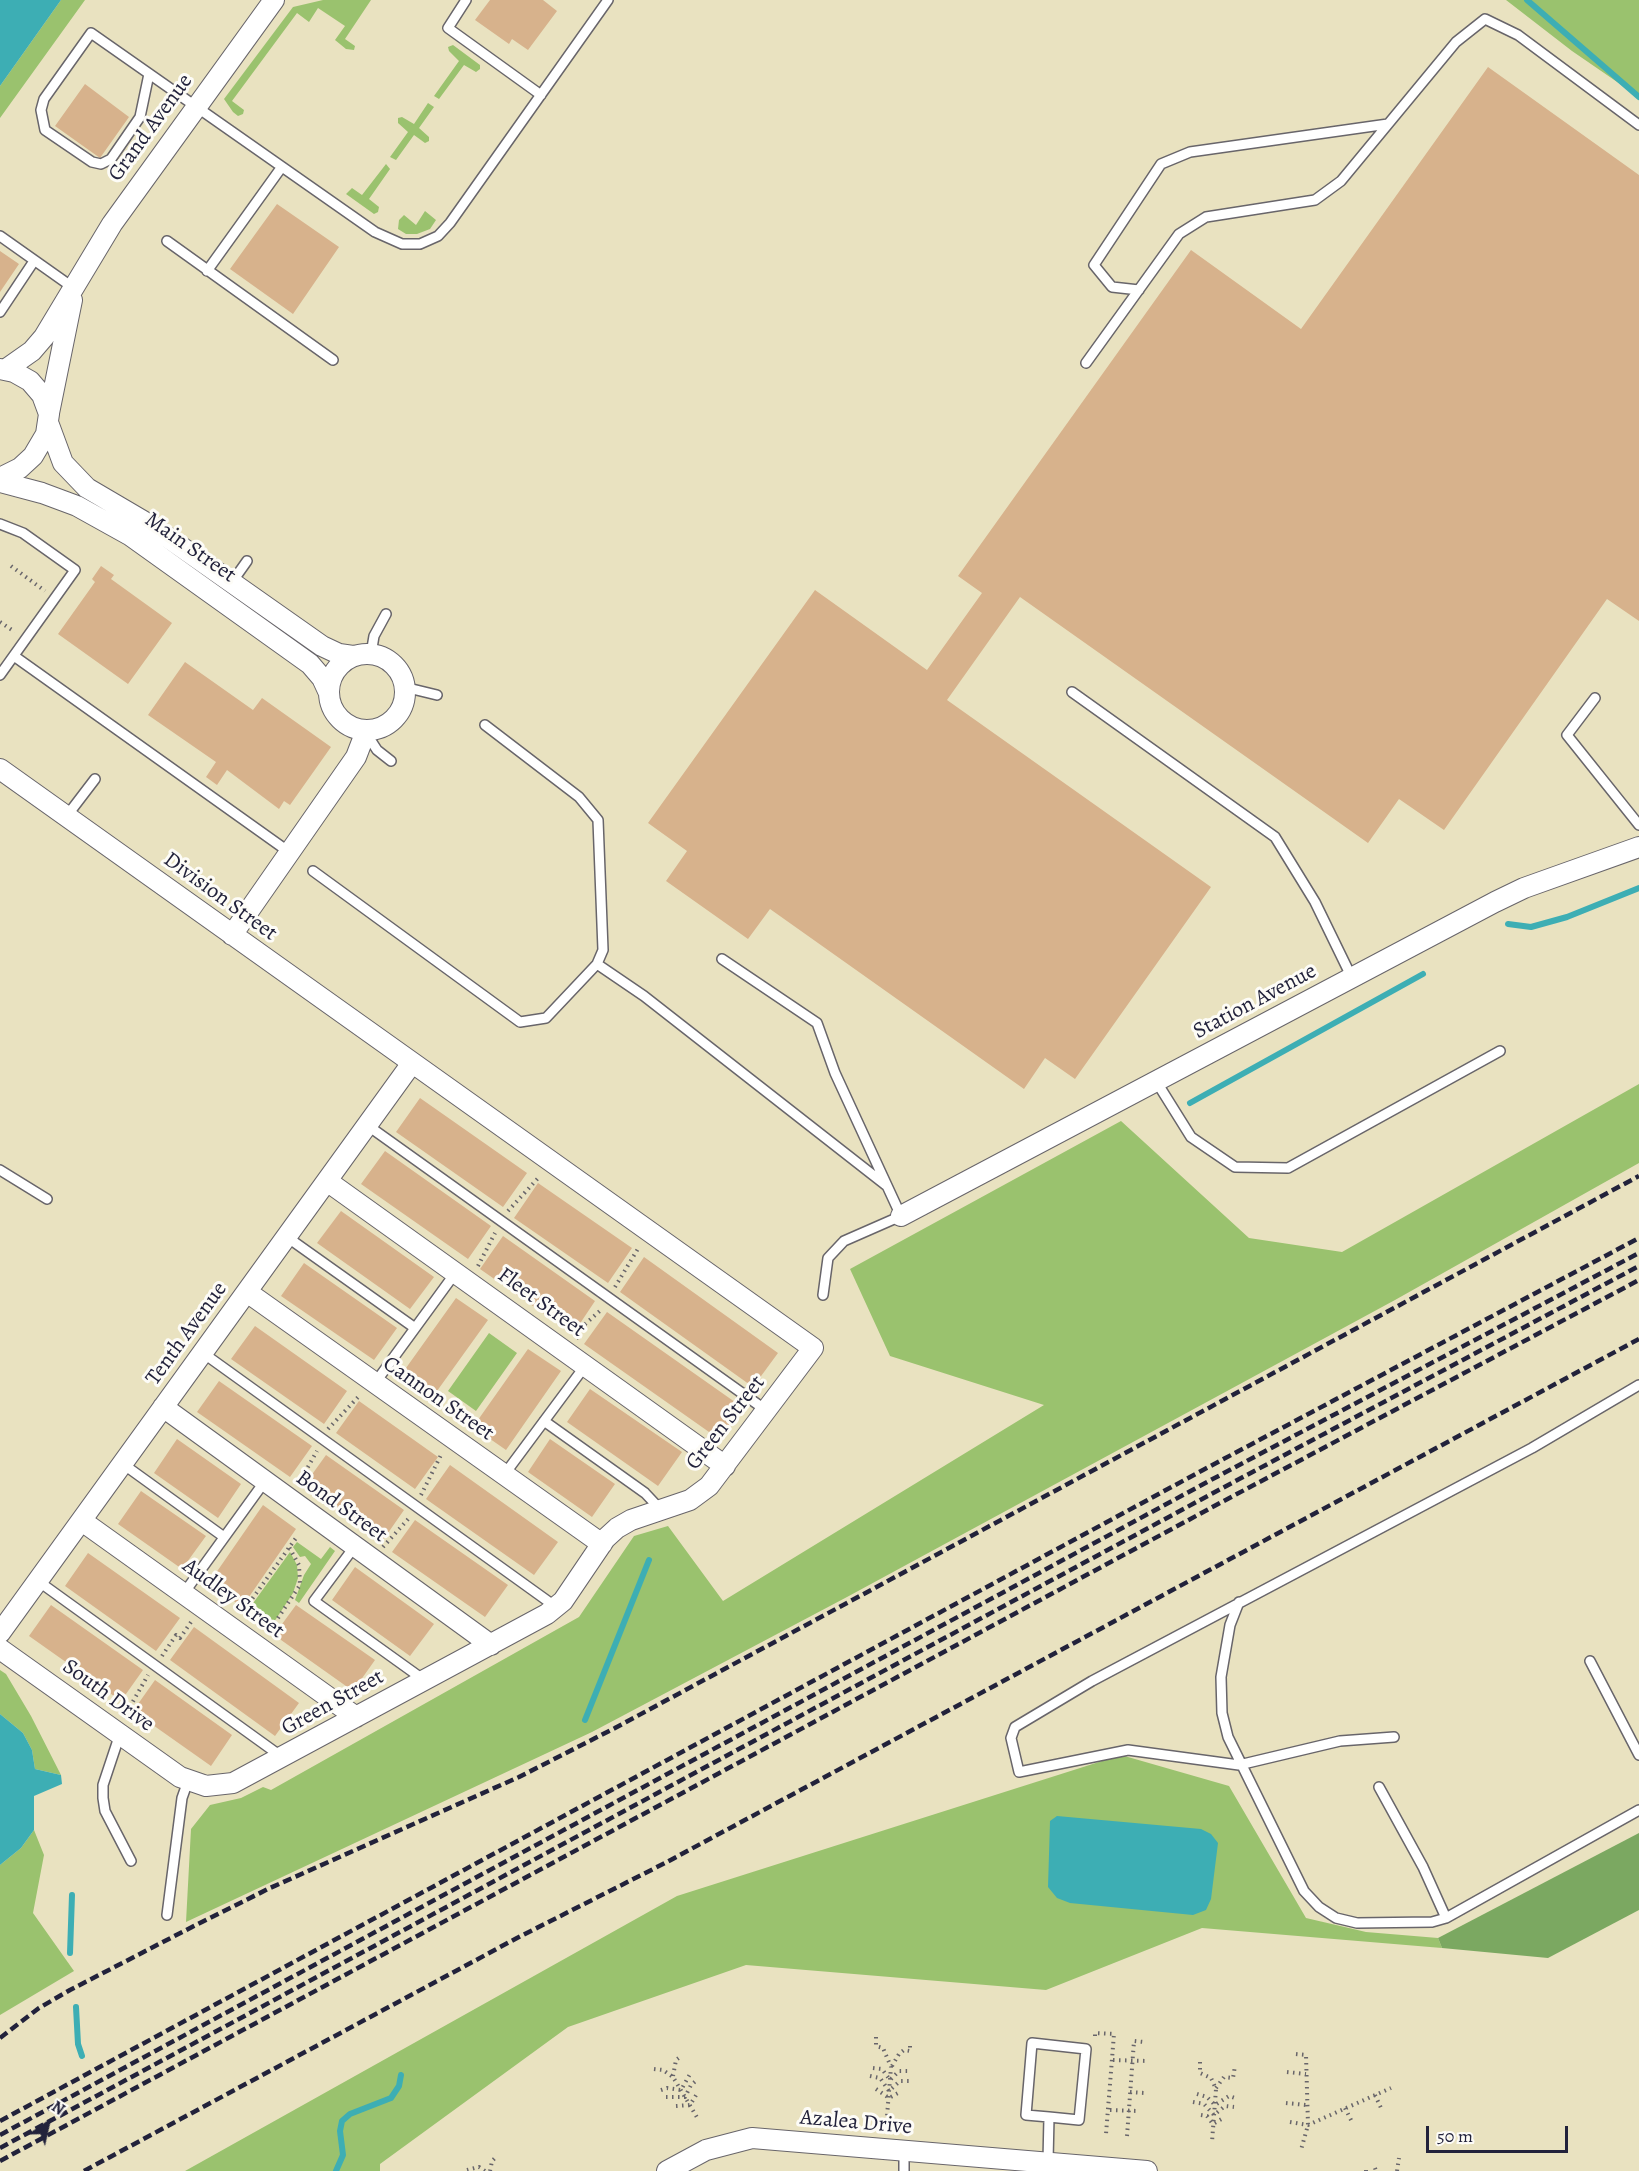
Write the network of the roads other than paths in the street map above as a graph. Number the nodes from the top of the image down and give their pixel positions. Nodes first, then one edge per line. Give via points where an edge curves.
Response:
1 (274, 0) edge
2 (466, 0) edge
3 (608, 0) edge
4 (149, 74) junction
5 (541, 95) junction
6 (196, 108) junction
7 (1388, 124) junction
8 (1639, 125) edge
9 (281, 168) junction
10 (0, 236) edge
11 (167, 241) dead end
12 (34, 261) junction
13 (207, 271) junction
14 (75, 289) junction
15 (1139, 290) junction
16 (0, 312) edge
17 (333, 360) dead end
18 (1086, 363) dead end
19 (2, 369) edge
20 (49, 420) junction
21 (0, 480) edge
22 (0, 524) edge
23 (247, 561) dead end
24 (232, 582) junction
25 (220, 599) junction
26 (386, 614) dead end
27 (362, 655) junction
28 (14, 656) junction
29 (0, 675) edge
30 (404, 687) junction
31 (328, 691) junction
32 (1072, 692) dead end
33 (437, 695) dead end
34 (1595, 698) dead end
35 (484, 724) dead end
36 (366, 731) junction
37 (391, 761) dead end
38 (0, 769) edge
39 (95, 779) dead end
40 (66, 817) junction
41 (1639, 825) edge
42 (1639, 846) edge
43 (289, 852) junction
44 (313, 871) dead end
45 (232, 935) junction
46 (723, 959) dead end
47 (597, 964) junction
48 (1352, 978) junction
49 (1500, 1051) dead end
50 (412, 1063) junction
51 (1156, 1081) junction
52 (367, 1125) junction
53 (0, 1170) edge
54 (327, 1181) junction
55 (887, 1186) junction
56 (47, 1199) dead end
57 (901, 1216) junction
58 (287, 1237) junction
59 (466, 1271) junction
60 (247, 1292) junction
61 (823, 1295) dead end
62 (415, 1328) junction
63 (203, 1353) junction
64 (586, 1365) junction
65 (1639, 1385) edge
66 (368, 1389) junction
67 (163, 1407) junction
68 (766, 1411) junction
69 (544, 1421) junction
70 (123, 1464) junction
71 (725, 1466) junction
72 (504, 1475) junction
73 (265, 1481) junction
74 (661, 1510) junction
75 (82, 1521) junction
76 (224, 1537) junction
77 (602, 1544) junction
78 (355, 1546) junction
79 (38, 1581) junction
80 (184, 1593) junction
81 (1239, 1602) junction
82 (556, 1607) junction
83 (0, 1633) edge
84 (491, 1645) junction
85 (0, 1649) edge
86 (1590, 1661) dead end
87 (424, 1680) junction
88 (356, 1717) junction
89 (120, 1734) junction
90 (1394, 1737) dead end
91 (1639, 1755) edge
92 (283, 1758) junction
93 (1239, 1764) junction
94 (188, 1781) junction
95 (1380, 1787) dead end
96 (1639, 1810) edge
97 (131, 1861) dead end
98 (168, 1915) dead end
99 (1446, 1918) junction
100 (1049, 2117) junction
101 (904, 2151) junction
102 (1048, 2166) edge
103 (667, 2171) edge
104 (904, 2171) edge
105 (1148, 2171) edge

1 - 6 street, Grand Avenue
2 - 5 lane via 448,28
3 - 5 lane
4 - 4 lane via 91,33 44,99 40,110 45,130 92,162 101,164 111,159 140,117
4 - 6 lane
5 - 9 lane via 450,223 438,236 420,244 402,244 384,237
6 - 9 lane
6 - 14 street, Grand Avenue via 112,224
7 - 8 lane via 1456,42 1485,19 1518,34
7 - 15 lane via 1341,181 1315,200 1206,217 1179,234
7 - 15 lane via 1190,152 1161,164 1094,265 1112,287
9 - 13 lane
10 - 12 lane
11 - 13 lane
12 - 14 lane
12 - 16 lane
13 - 17 lane
14 - 19 street, Grand Avenue via 38,344
14 - 20 street, Grand Avenue
15 - 18 lane
19 - 20 street, Main Street via 22,376 37,388 46,402
20 - 21 street, Grand Avenue via 33,456
20 - 24 street, Main Street via 63,464 80,482
21 - 25 street, Main Street via 90,512
22 - 28 lane via 23,533 75,570
23 - 24 lane
24 - 25 lane
24 - 27 street, Main Street via 322,646 339,654
25 - 31 street, Main Street via 310,664
26 - 27 lane
27 - 30 street via 386,660 397,668
27 - 31 street via 336,671
28 - 29 lane
28 - 43 lane
30 - 33 lane
30 - 36 street via 403,701 394,716 382,727
31 - 36 street via 328,700 337,716 349,727
32 - 48 lane via 1275,837 1315,902
34 - 41 lane via 1567,735
35 - 47 lane via 579,797 598,820 603,950
36 - 37 lane via 377,750
36 - 43 street via 356,757
38 - 40 street, Division Street
39 - 40 lane
40 - 45 street, Division Street
42 - 48 street, Station Avenue via 1524,888
43 - 45 street
44 - 47 lane via 520,1022 546,1018
45 - 50 street, Division Street
46 - 55 lane via 817,1023 835,1073
47 - 55 lane via 644,996
48 - 51 street, Station Avenue
49 - 51 lane via 1288,1168 1235,1167 1191,1137
50 - 52 street, Tenth Avenue
50 - 68 street, Green Street via 813,1348
51 - 57 street, Station Avenue
52 - 54 street, Tenth Avenue
52 - 68 lane
53 - 56 lane
54 - 58 street, Tenth Avenue
54 - 59 street, Fleet Street
55 - 57 lane
57 - 61 lane via 844,1241 828,1258
58 - 60 street, Tenth Avenue
58 - 62 lane
59 - 62 lane
59 - 64 street, Fleet Street
60 - 63 street, Tenth Avenue
60 - 66 street, Cannon Street
62 - 66 lane
63 - 67 street, Tenth Avenue
63 - 82 lane
64 - 69 lane
64 - 71 street, Fleet Street
65 - 81 lane via 1532,1448
66 - 72 street, Cannon Street
67 - 70 street, Tenth Avenue
67 - 73 street, Bond Street
68 - 71 street, Green Street
69 - 72 lane
69 - 74 lane via 645,1493
70 - 75 street, Tenth Avenue
70 - 76 lane
71 - 74 street, Green Street via 699,1494
72 - 77 street, Cannon Street
73 - 76 lane
73 - 78 street, Bond Street
74 - 77 street, Green Street via 624,1524
75 - 79 street, Tenth Avenue
75 - 80 street, Audley Street
76 - 80 lane
77 - 82 street, Green Street
78 - 84 street, Bond Street
78 - 87 lane via 314,1601
79 - 83 street, Tenth Avenue
79 - 92 lane
80 - 88 street, Audley Street
81 - 93 lane via 1230,1625 1221,1677 1222,1713
81 - 93 lane via 1015,1727 1011,1738 1020,1772 1128,1750
82 - 84 street, Green Street
84 - 87 street, Green Street
85 - 89 street, South Drive
86 - 91 lane
87 - 88 street, Green Street
88 - 92 street, Green Street
89 - 94 street, South Drive
89 - 97 lane via 103,1785 103,1798 105,1811
90 - 93 lane via 1340,1741
92 - 94 street, Green Street via 224,1786
93 - 99 lane via 1304,1891 1319,1907 1336,1918 1357,1923 1432,1922
94 - 98 lane via 182,1798
95 - 99 lane
96 - 99 lane
100 - 100 lane via 1026,2115 1032,2043 1086,2049 1079,2120
100 - 102 lane
101 - 102 street, Azalea Drive
101 - 103 street, Azalea Drive via 752,2138 706,2150
101 - 104 lane
102 - 105 street, Azalea Drive

